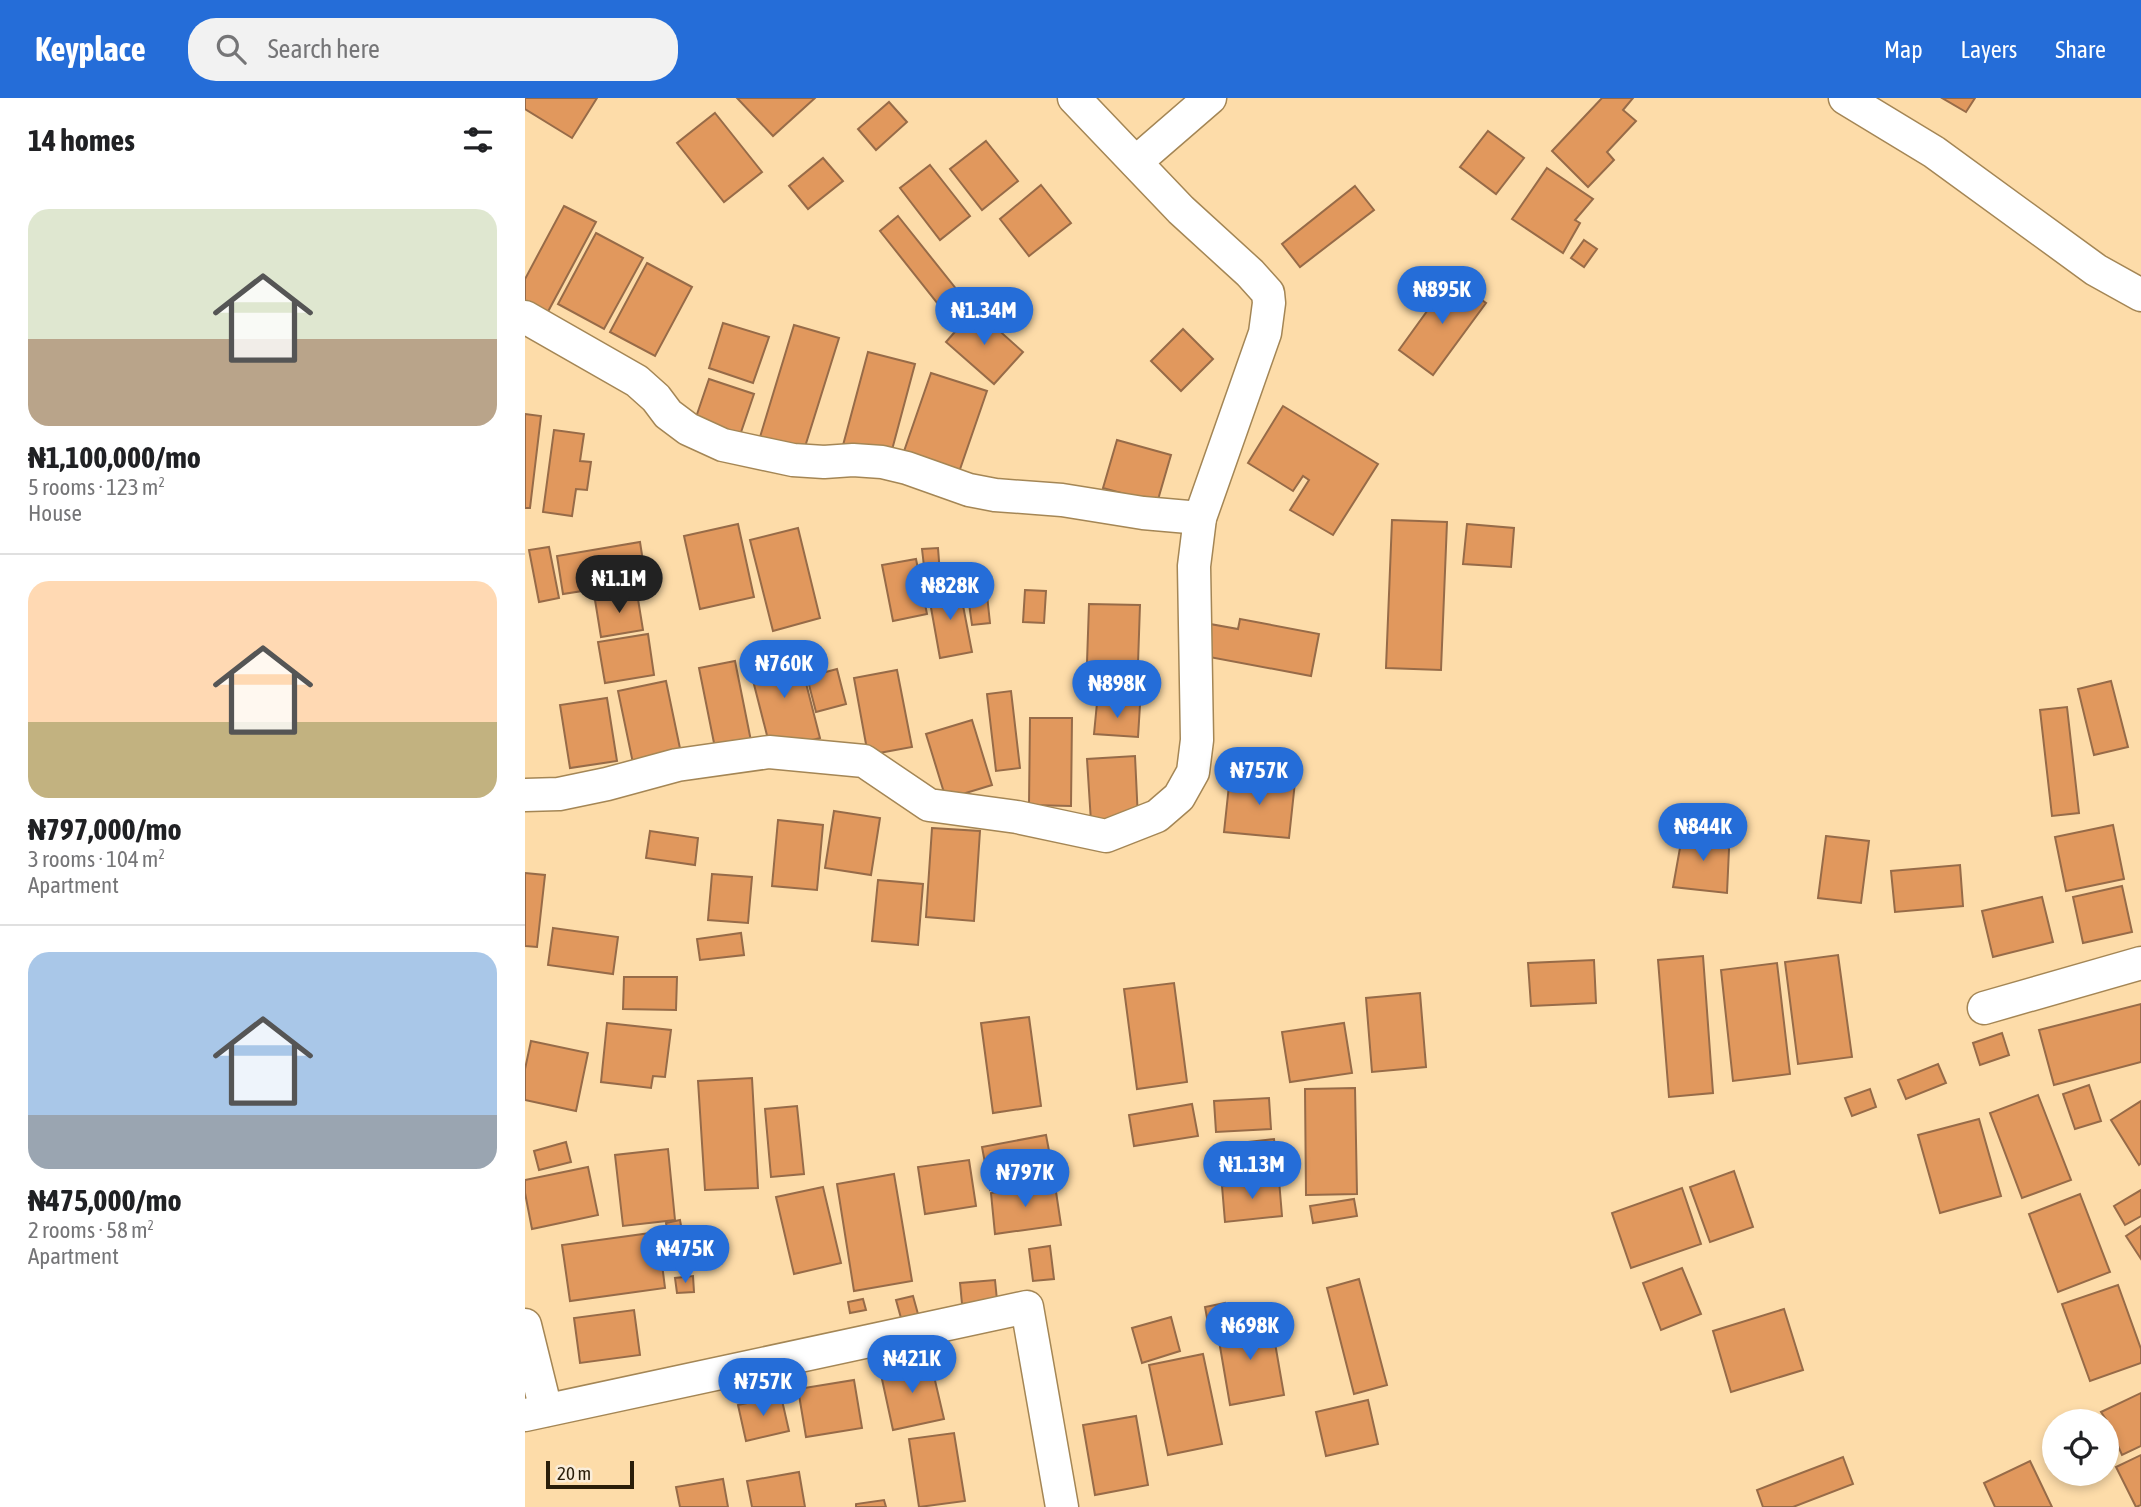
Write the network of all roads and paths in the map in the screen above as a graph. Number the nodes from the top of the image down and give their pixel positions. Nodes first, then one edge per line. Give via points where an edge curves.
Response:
1 (1074, 98) edge
2 (1210, 98) edge
3 (1845, 98) edge
4 (1136, 162) junction
5 (2141, 295) edge
6 (525, 317) edge
7 (1200, 519) junction
8 (525, 795) edge
9 (2141, 963) edge
10 (1984, 1008) dead end
11 (525, 1325) edge
12 (535, 1413) edge
13 (1062, 1507) edge

1 - 4 street
2 - 4 street
3 - 5 street via 1934,152 2096,270
4 - 7 street via 1268,293 1265,333
6 - 7 street via 637,381 688,429 723,444 793,460 882,462 995,495
7 - 8 street via 1194,566 1193,772 1179,797 1157,816 1106,836 929,805 864,761 769,752 677,765 559,794
9 - 10 street
11 - 12 street
12 - 13 street via 1027,1307

